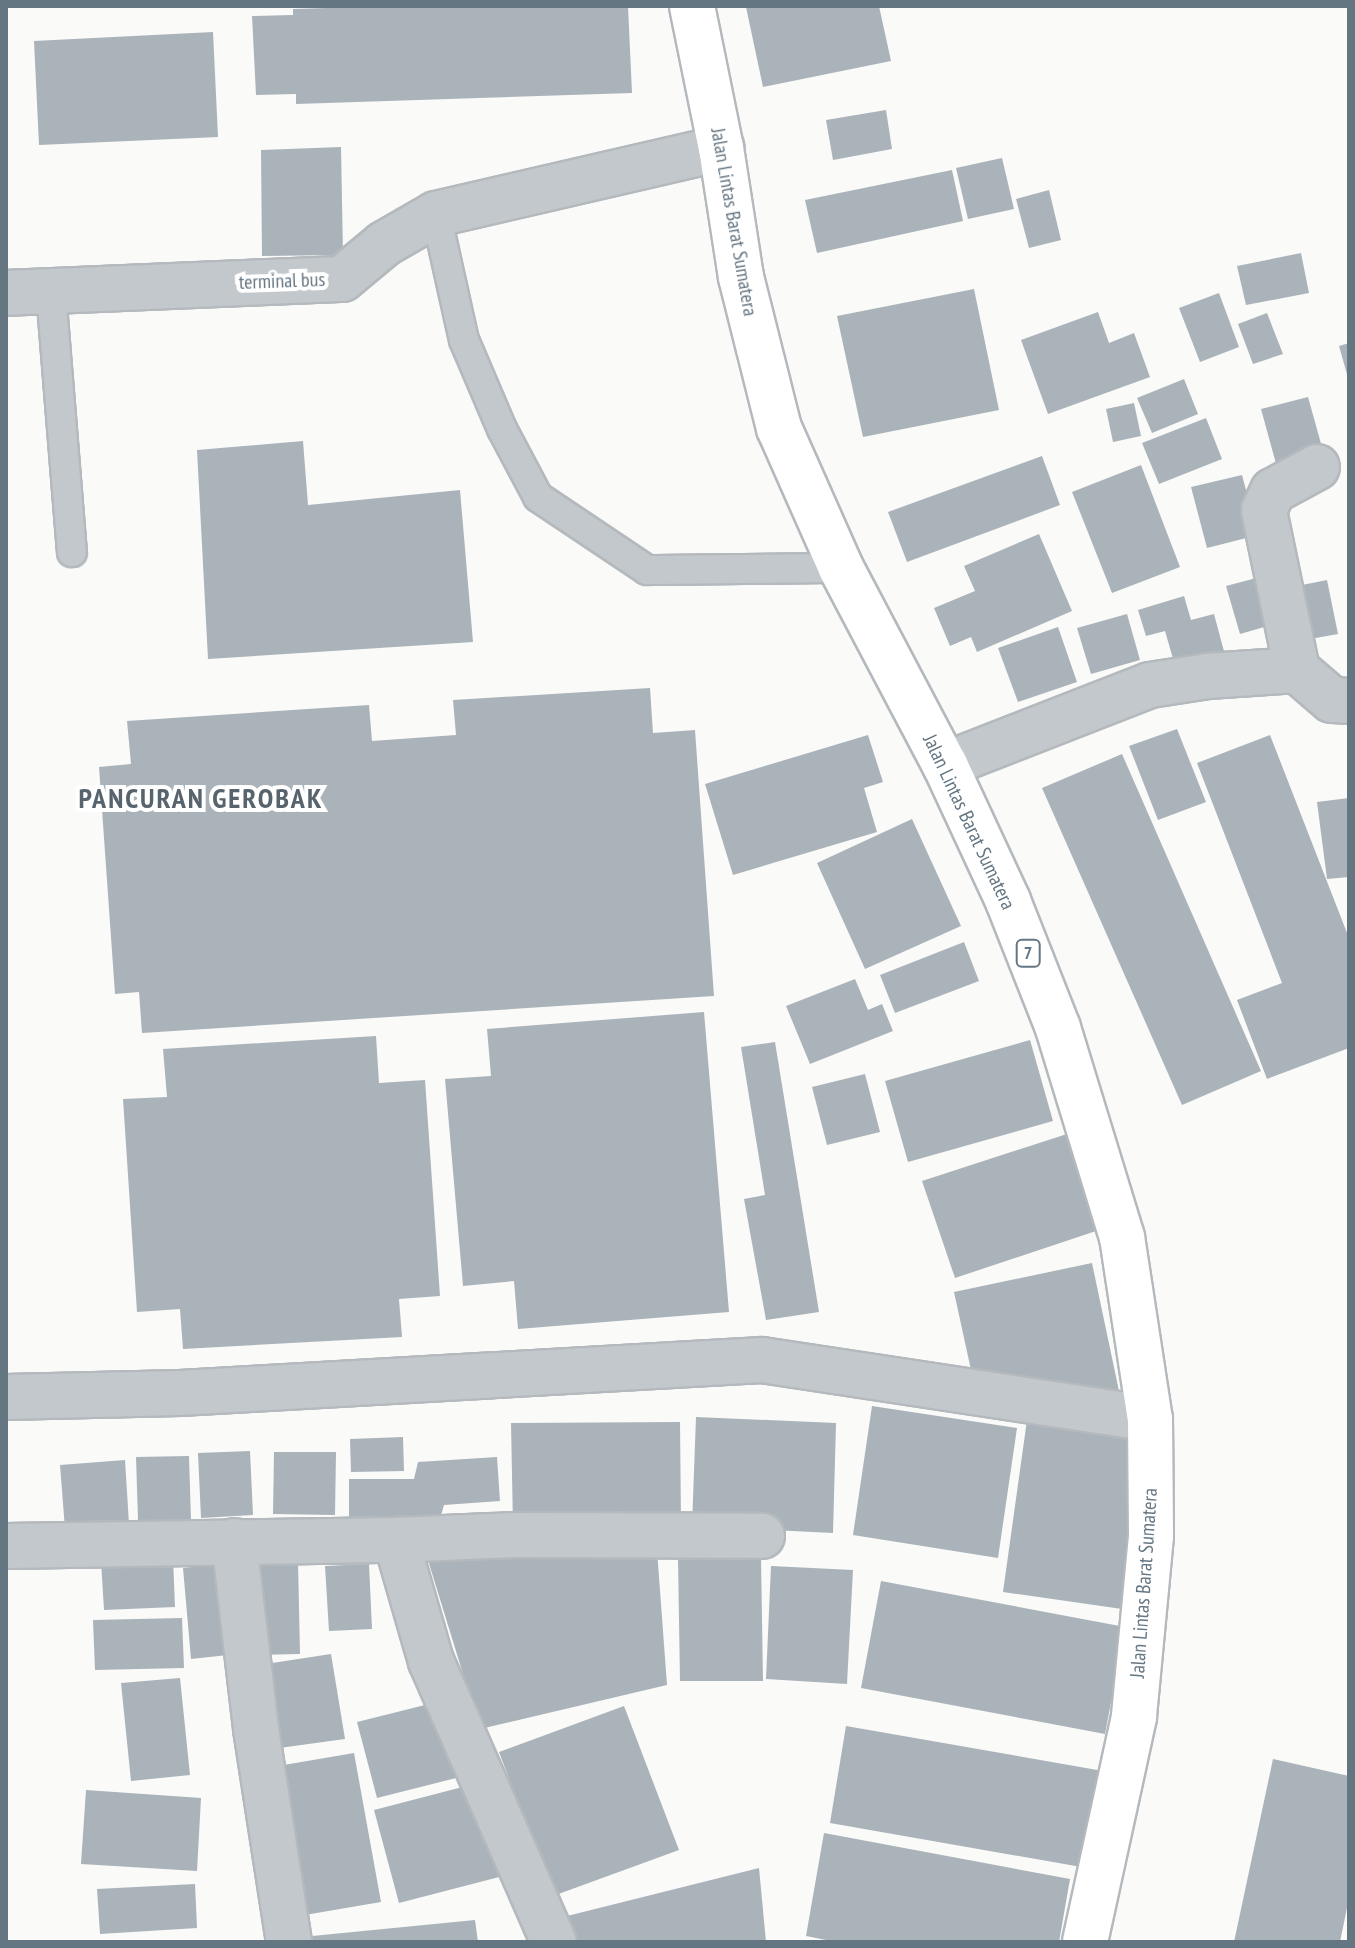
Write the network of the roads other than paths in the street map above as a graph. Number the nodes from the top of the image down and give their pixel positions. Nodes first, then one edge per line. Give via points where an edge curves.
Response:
1 (692, 6) edge
2 (721, 148) junction
3 (436, 214) junction
4 (51, 292) junction
5 (6, 293) edge
6 (1317, 467) dead end
7 (72, 552) dead end
8 (841, 568) junction
9 (1297, 670) junction
10 (1349, 701) edge
11 (945, 765) junction
12 (6, 1397) edge
13 (1150, 1419) junction
14 (762, 1536) dead end
15 (396, 1540) junction
16 (234, 1541) junction
17 (6, 1546) edge
18 (289, 1942) edge
19 (554, 1942) edge
20 (1085, 1942) edge

1 - 2 highway, Jalan Lintas Barat Sumatera / 7
2 - 3 street, terminal bus
2 - 8 highway, Jalan Lintas Barat Sumatera / 7 via 741,277 779,428
3 - 4 street, terminal bus via 384,244 342,279
3 - 8 lane via 464,340 538,497 647,570
4 - 5 street, terminal bus
4 - 7 lane
6 - 9 street via 1273,491 1264,510
8 - 11 highway, Jalan Lintas Barat Sumatera / 7
9 - 10 street via 1332,700
9 - 11 street via 1150,685
11 - 13 highway, Jalan Lintas Barat Sumatera / 7 via 1008,901 1058,1028 1122,1237
12 - 13 street via 180,1393 762,1360
13 - 20 highway, Jalan Lintas Barat Sumatera / 7 via 1151,1536 1134,1717
14 - 15 street
15 - 16 street
15 - 19 street via 431,1661
16 - 17 street
16 - 18 street

